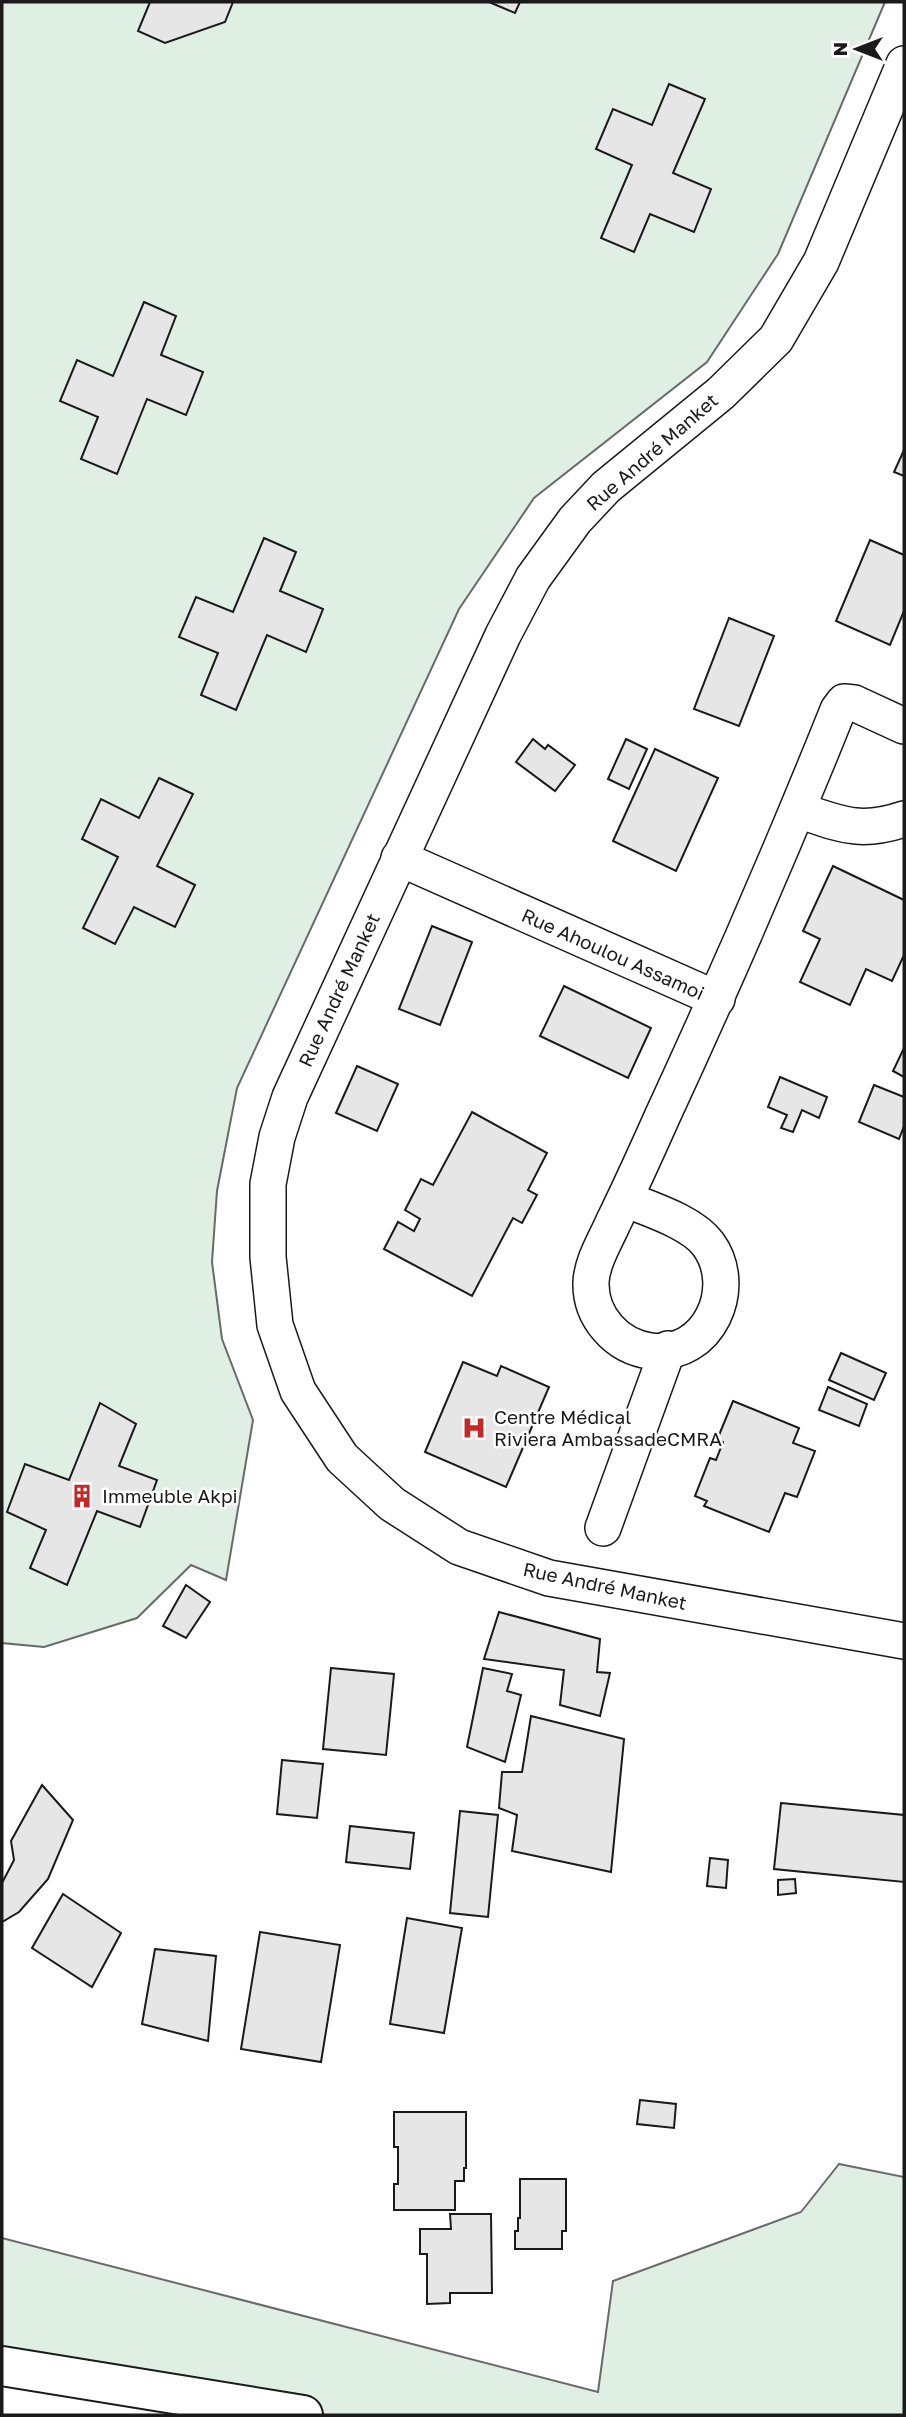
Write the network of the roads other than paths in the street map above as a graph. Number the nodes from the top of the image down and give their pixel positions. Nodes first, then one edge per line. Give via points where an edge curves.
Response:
1 (904, 64) edge
2 (904, 726) edge
3 (798, 810) junction
4 (904, 819) edge
5 (399, 859) junction
6 (716, 999) junction
7 (625, 1199) junction
8 (668, 1349) junction
9 (603, 1528) dead end
10 (904, 1641) edge
11 (2, 2366) edge
12 (303, 2415) edge

1 - 5 street, Rue André Manket via 821,262 776,339 721,393 606,487 575,520 533,578 503,635
2 - 3 street, Rue Ahoulou Assamoi via 845,702
3 - 4 street via 844,826 869,828
3 - 6 street, Rue Ahoulou Assamoi
5 - 6 street, Rue Ahoulou Assamoi
5 - 10 street, Rue André Manket via 290,1097 268,1184 268,1257 275,1325 298,1391 342,1458 392,1504 459,1547 549,1578
6 - 7 street
7 - 8 street via 598,1256 591,1281 594,1307 608,1329 628,1345
7 - 8 street via 686,1226 707,1242 719,1264 722,1290 716,1314 700,1335
8 - 9 street
11 - 12 highway

